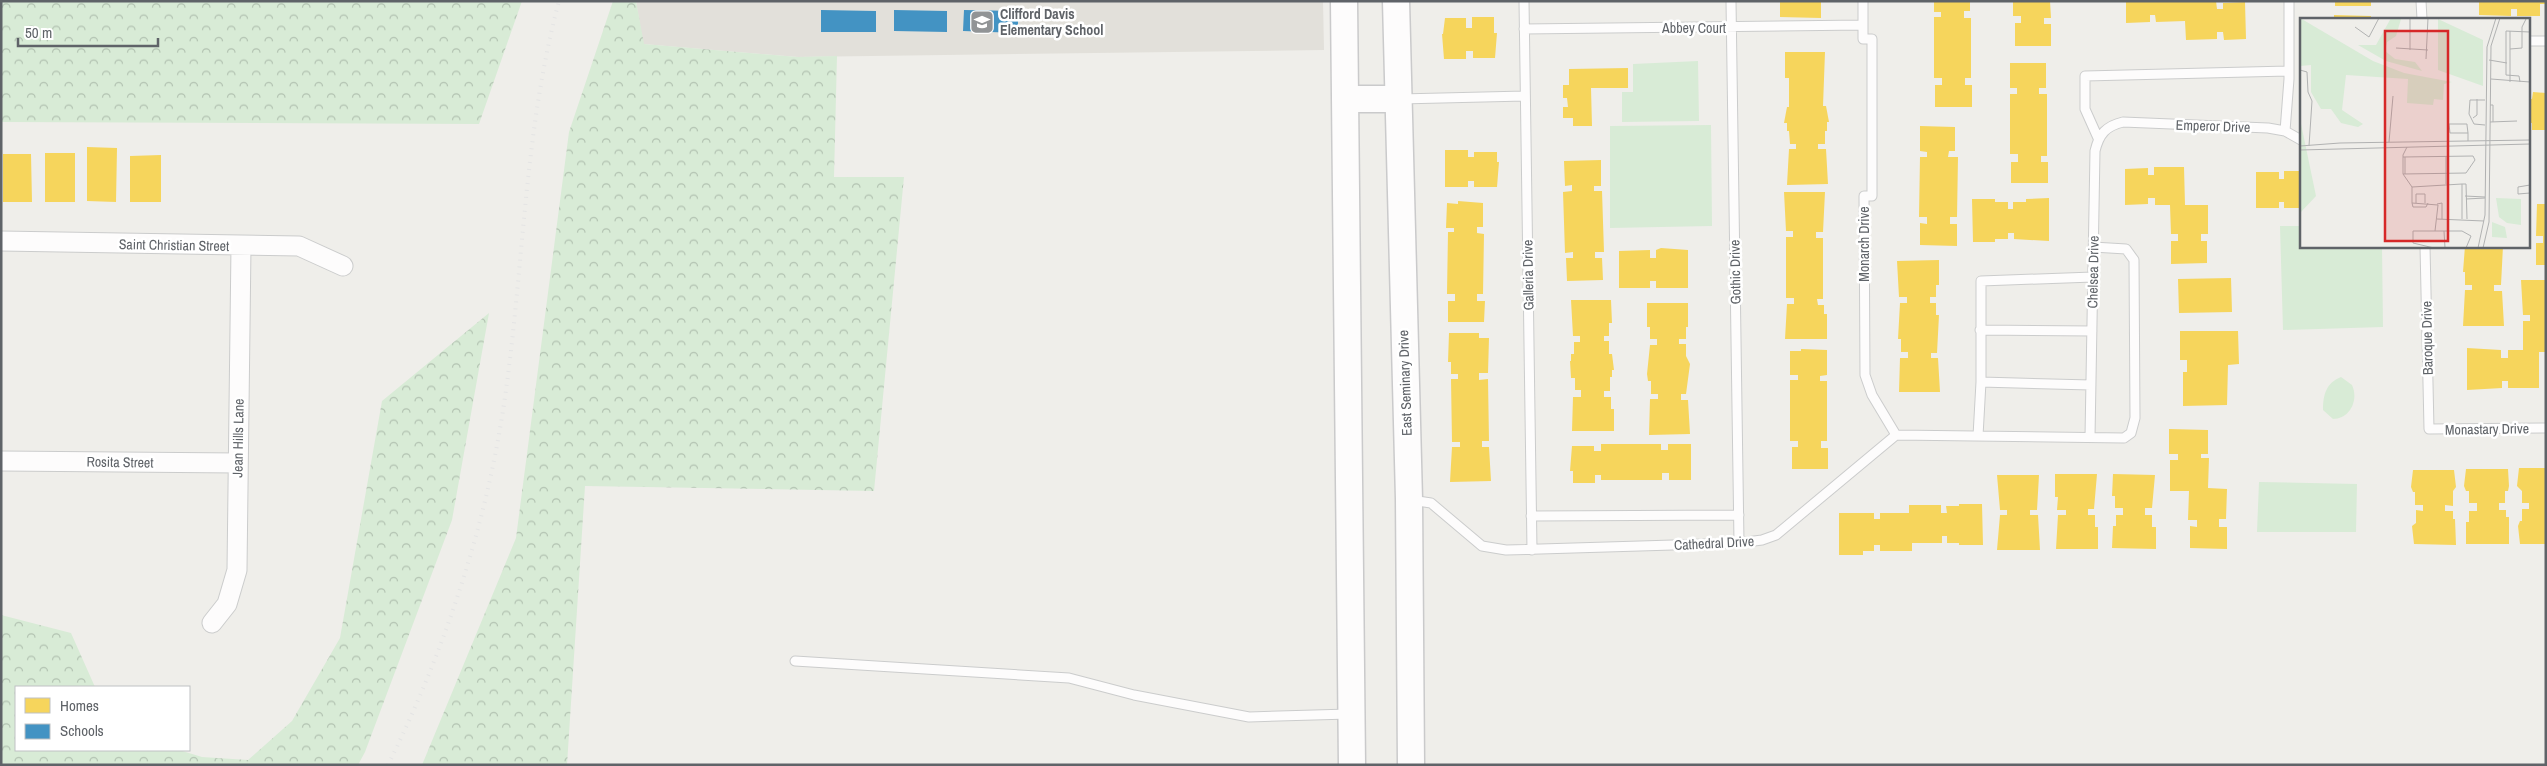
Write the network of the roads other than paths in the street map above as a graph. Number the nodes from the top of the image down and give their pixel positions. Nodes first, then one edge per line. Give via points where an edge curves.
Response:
1 (1344, 1) edge
2 (1396, 1) edge
3 (1524, 1) edge
4 (1731, 1) edge
5 (1863, 1) edge
6 (2289, 1) edge
7 (2421, 1) edge
8 (2422, 18) edge
9 (1863, 25) junction
10 (1732, 27) junction
11 (1524, 29) junction
12 (2530, 41) edge
13 (2546, 41) edge
14 (2289, 72) junction
15 (1525, 96) junction
16 (1397, 99) junction
17 (1345, 100) junction
18 (2285, 131) junction
19 (2098, 138) junction
20 (2300, 139) edge
21 (1, 241) edge
22 (241, 246) junction
23 (2093, 247) junction
24 (2425, 248) edge
25 (343, 266) dead end
26 (2093, 277) junction
27 (1980, 330) junction
28 (2092, 331) junction
29 (1981, 382) junction
30 (2091, 385) junction
31 (2546, 428) edge
32 (2429, 429) joint
33 (1896, 435) junction
34 (1978, 436) junction
35 (2090, 437) junction
36 (1, 461) edge
37 (238, 463) junction
38 (1408, 499) junction
39 (1739, 515) junction
40 (1531, 516) junction
41 (1739, 543) junction
42 (1532, 550) junction
43 (212, 623) dead end
44 (796, 661) dead end
45 (1351, 714) junction
46 (1352, 765) edge
47 (1411, 765) edge

1 - 17 main road
2 - 16 main road, East Seminary Drive
3 - 11 lane, Galleria Drive
4 - 10 lane, Gothic Drive
5 - 9 lane, Monarch Drive
6 - 14 lane
7 - 8 lane
9 - 10 lane, Abbey Court
9 - 33 lane, Monarch Drive via 1863,39 1872,39 1872,196 1864,196 1864,375
10 - 11 lane, Abbey Court
10 - 39 lane, Gothic Drive
11 - 15 lane, Galleria Drive
12 - 13 lane
14 - 18 lane
14 - 19 lane via 2085,76 2085,109
15 - 16 lane
15 - 40 lane, Galleria Drive
16 - 17 main road
16 - 38 main road, East Seminary Drive
17 - 45 main road
18 - 19 lane, Emperor Drive via 2123,122 2112,124
18 - 20 lane, Emperor Drive
19 - 23 lane, Chelsea Drive
21 - 22 street, Saint Christian Street
22 - 25 street, Saint Christian Street via 299,246
22 - 37 street, Jean Hills Lane
23 - 26 lane, Chelsea Drive
23 - 35 lane via 2126,249 2134,260 2135,418 2131,433 2124,438
24 - 32 lane, Baroque Drive
26 - 27 lane via 1981,281
26 - 28 lane, Chelsea Drive
27 - 28 lane
27 - 29 lane
28 - 30 lane, Chelsea Drive
29 - 30 lane
29 - 34 lane
30 - 35 lane, Chelsea Drive
31 - 32 lane, Monastary Drive
33 - 34 lane
33 - 41 lane, Cathedral Drive via 1776,534 1762,540
34 - 35 lane
36 - 37 street, Rosita Street
37 - 43 street, Jean Hills Lane via 237,570 227,604
38 - 42 lane, Cathedral Drive via 1431,503 1482,546
38 - 47 main road, East Seminary Drive
39 - 40 lane
39 - 41 lane, Gothic Drive
40 - 42 lane, Galleria Drive
41 - 42 lane, Cathedral Drive
44 - 45 lane via 1069,678 1134,695 1249,717
45 - 46 main road

